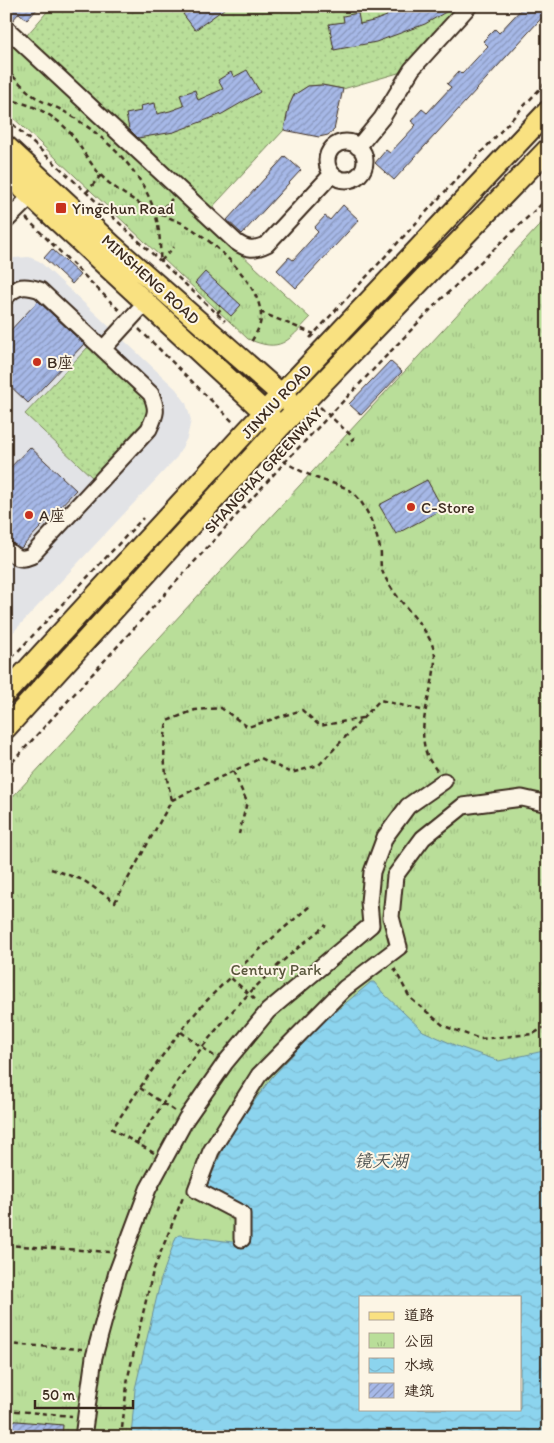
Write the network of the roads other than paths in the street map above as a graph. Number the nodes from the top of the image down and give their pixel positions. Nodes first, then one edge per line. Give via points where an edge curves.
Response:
1 (469, 6) edge
2 (6, 28) edge
3 (548, 111) edge
4 (6, 146) edge
5 (358, 147) junction
6 (548, 149) edge
7 (6, 173) edge
8 (332, 174) junction
9 (44, 182) junction
10 (30, 197) junction
11 (6, 221) edge
12 (6, 298) edge
13 (145, 303) junction
14 (103, 349) junction
15 (282, 394) junction
16 (309, 404) junction
17 (264, 412) junction
18 (280, 427) junction
19 (6, 549) edge
20 (6, 693) edge
21 (6, 728) edge
22 (444, 781) road end
23 (548, 804) edge
24 (242, 1239) dead end
25 (83, 1437) edge

1 - 5 street via 412,69 382,118
2 - 8 street via 245,248 266,244
3 - 15 main road, JINXIU ROAD
4 - 9 main road, MINSHENG ROAD
5 - 8 street via 346,142 330,150 327,163
5 - 8 street via 364,155 360,172 344,180
6 - 16 main road, JINXIU ROAD
7 - 10 main road, MINSHENG ROAD
9 - 10 street
9 - 15 main road, MINSHENG ROAD
10 - 11 street
10 - 13 main road, MINSHENG ROAD
12 - 14 street via 13,290 26,285 40,290
13 - 14 street
13 - 17 main road, MINSHENG ROAD
14 - 19 street via 150,394 156,405 149,429 31,556 24,559 15,557
15 - 16 main road, MINSHENG ROAD
15 - 17 main road, JINXIU ROAD
16 - 18 main road, JINXIU ROAD
17 - 18 main road, MINSHENG ROAD
17 - 20 main road, JINXIU ROAD
18 - 21 main road, JINXIU ROAD
22 - 25 street via 408,806 385,837 372,872 371,925 268,1011 225,1063 186,1119 148,1189 117,1272 96,1349
23 - 24 street via 522,798 463,806 423,838 395,876 391,917 400,947 345,988 259,1075 211,1151 196,1190 242,1214

